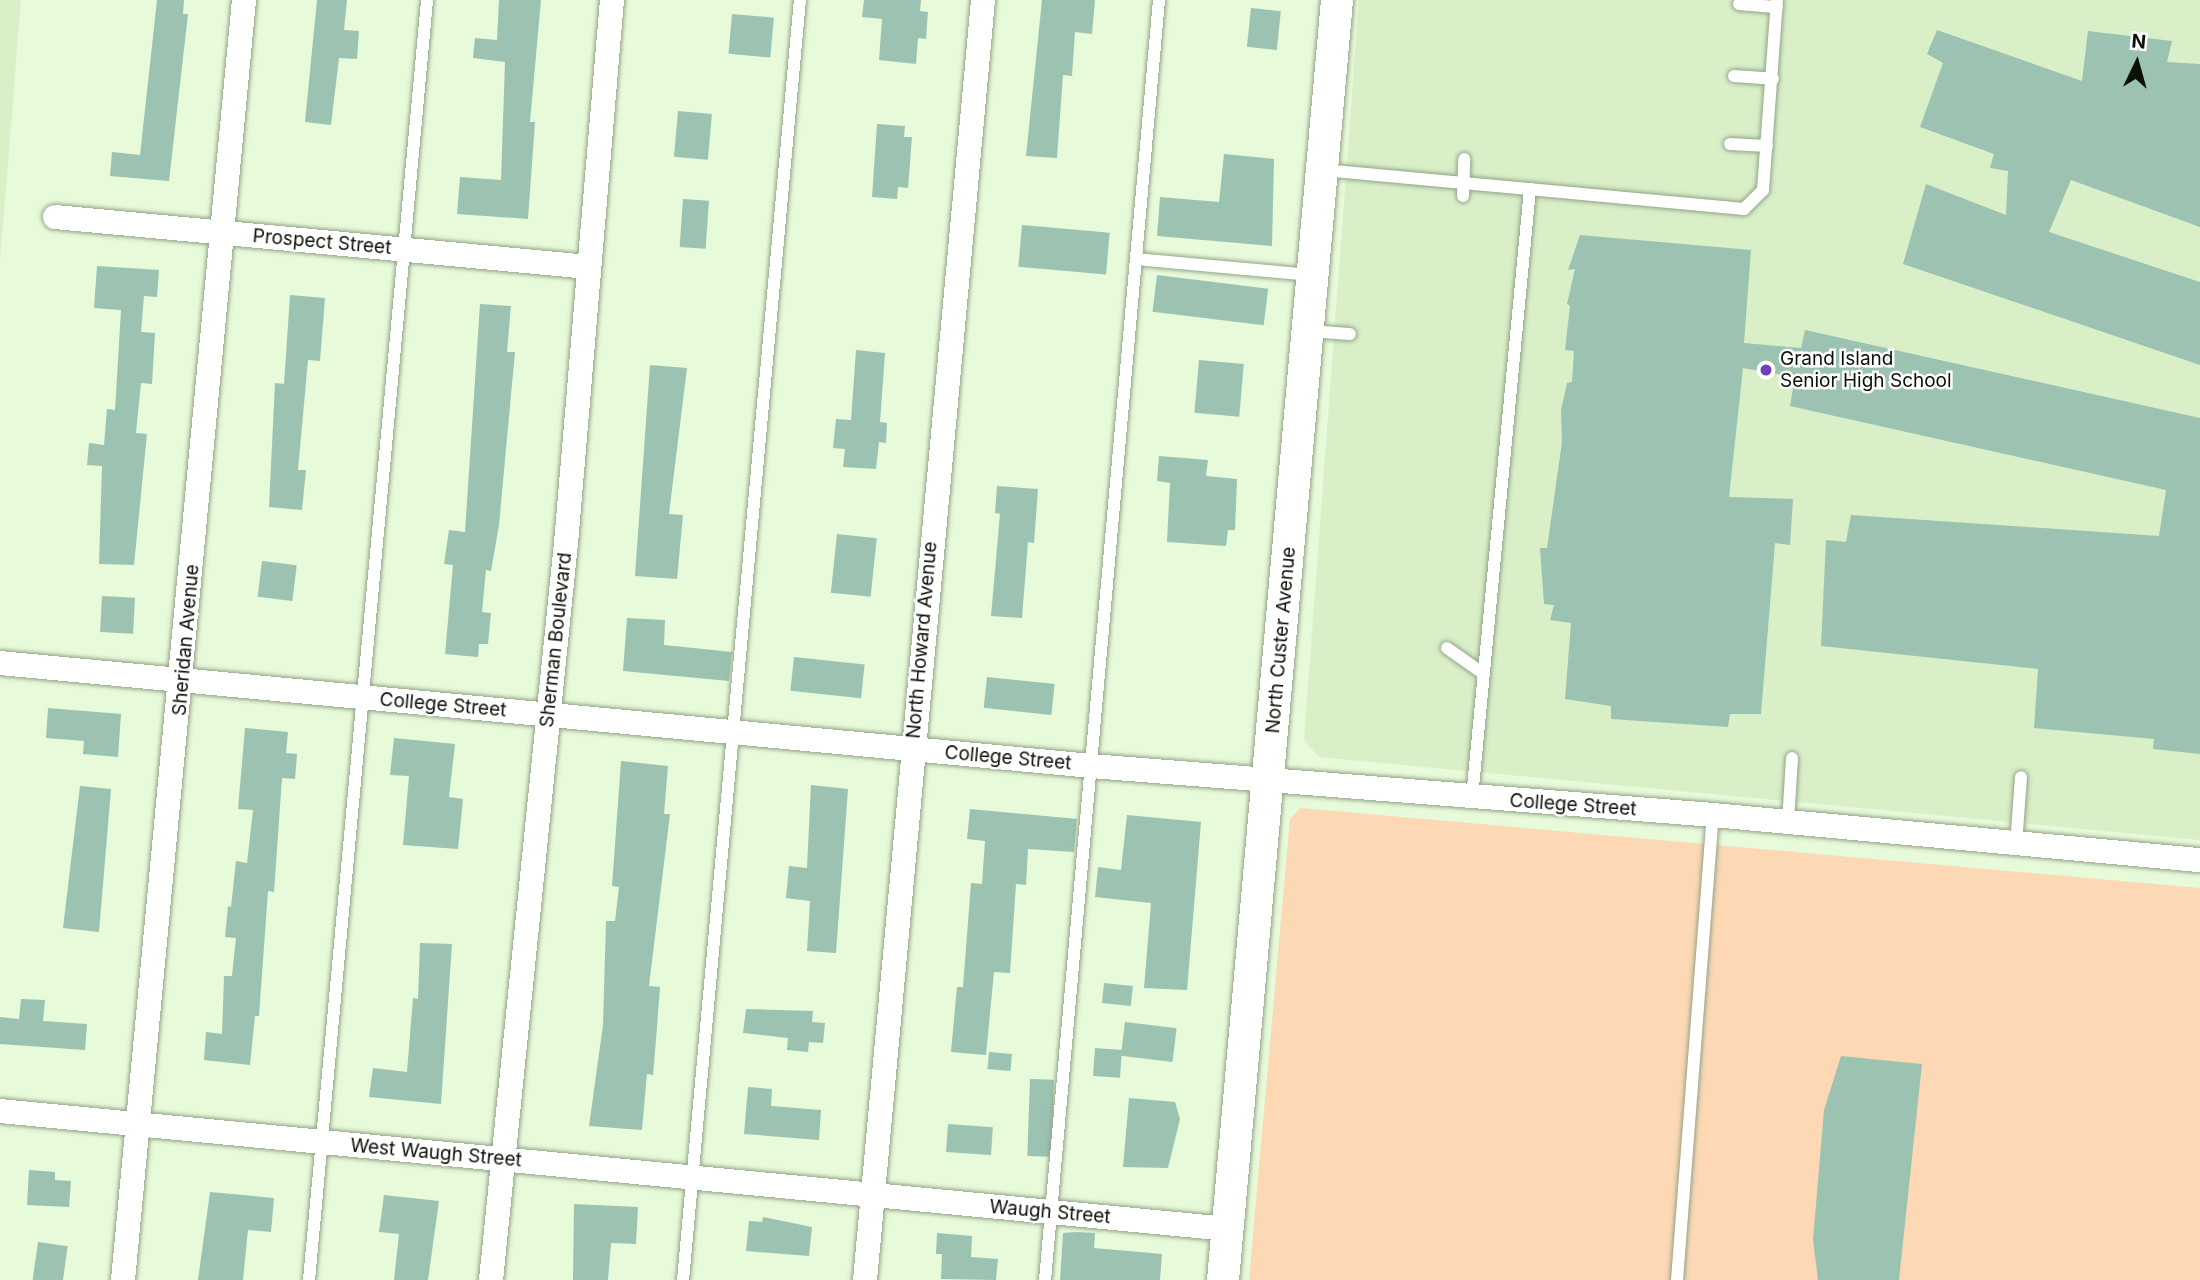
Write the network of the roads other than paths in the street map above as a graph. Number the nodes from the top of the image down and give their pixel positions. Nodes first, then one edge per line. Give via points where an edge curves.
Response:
1 (244, 0) edge
2 (427, 0) edge
3 (612, 0) edge
4 (800, 0) edge
5 (983, 0) edge
6 (1159, 0) edge
7 (1337, 0) edge
8 (1739, 4) dead end
9 (1777, 4) edge
10 (1734, 76) dead end
11 (1773, 79) junction
12 (1730, 144) dead end
13 (1767, 146) junction
14 (1464, 159) dead end
15 (1322, 169) junction
16 (1530, 189) junction
17 (1463, 190) junction
18 (55, 217) dead end
19 (223, 233) junction
20 (404, 250) junction
21 (1136, 259) junction
22 (589, 267) junction
23 (1313, 275) junction
24 (1308, 331) junction
25 (1350, 334) dead end
26 (1447, 648) dead end
27 (0, 663) edge
28 (1484, 674) junction
29 (183, 680) junction
30 (362, 697) junction
31 (549, 715) junction
32 (734, 733) junction
33 (911, 750) junction
34 (1792, 758) dead end
35 (1091, 766) junction
36 (2021, 777) dead end
37 (1268, 780) junction
38 (1472, 798) junction
39 (1713, 815) junction
40 (1788, 822) junction
41 (2016, 845) junction
42 (2200, 860) edge
43 (0, 1111) edge
44 (137, 1125) junction
45 (323, 1142) junction
46 (503, 1160) junction
47 (693, 1178) junction
48 (872, 1195) junction
49 (1051, 1212) junction
50 (1228, 1229) junction
51 (123, 1280) edge
52 (309, 1280) edge
53 (491, 1280) edge
54 (683, 1280) edge
55 (865, 1280) edge
56 (1045, 1280) edge
57 (1223, 1280) edge
58 (1677, 1280) edge

1 - 19 street, Sheridan Avenue
2 - 20 lane
3 - 22 street, Sherman Boulevard
4 - 32 lane
5 - 33 street, North Howard Avenue
6 - 21 lane
7 - 15 street, North Custer Avenue
8 - 9 lane
9 - 11 lane
10 - 11 lane
11 - 13 lane
12 - 13 lane
13 - 16 lane via 1763,190 1744,209
14 - 17 lane
15 - 17 lane
15 - 23 street, North Custer Avenue
16 - 17 lane
16 - 28 lane
18 - 19 street, Prospect Street
19 - 20 street, Prospect Street
19 - 29 street, Sheridan Avenue
20 - 22 street, Prospect Street
20 - 30 lane
21 - 23 lane
21 - 35 lane
22 - 31 street, Sherman Boulevard
23 - 24 street, North Custer Avenue
24 - 25 lane
24 - 37 street, North Custer Avenue
26 - 28 lane
27 - 29 street, College Street
28 - 38 lane
29 - 30 street, College Street
29 - 44 street, Sheridan Avenue
30 - 31 street, College Street
30 - 45 lane
31 - 32 street, College Street
31 - 46 street, Sherman Boulevard
32 - 33 street, College Street
32 - 47 lane
33 - 35 street, College Street
33 - 48 street, North Howard Avenue
34 - 40 lane
35 - 37 street, College Street
35 - 49 lane
36 - 41 lane
37 - 38 street, College Street
37 - 50 street, North Custer Avenue
38 - 39 street, College Street
39 - 40 street, College Street
39 - 58 lane
40 - 41 street, College Street
41 - 42 street, College Street
43 - 44 street, West Waugh Street
44 - 45 street, West Waugh Street
44 - 51 street, Sheridan Avenue
45 - 46 street, West Waugh Street
45 - 52 lane
46 - 47 street, West Waugh Street
46 - 53 street, Sherman Boulevard
47 - 48 street, West Waugh Street
47 - 54 lane
48 - 49 street, Waugh Street
48 - 55 street, North Howard Avenue
49 - 50 street, Waugh Street
49 - 56 lane
50 - 57 street, North Custer Avenue

